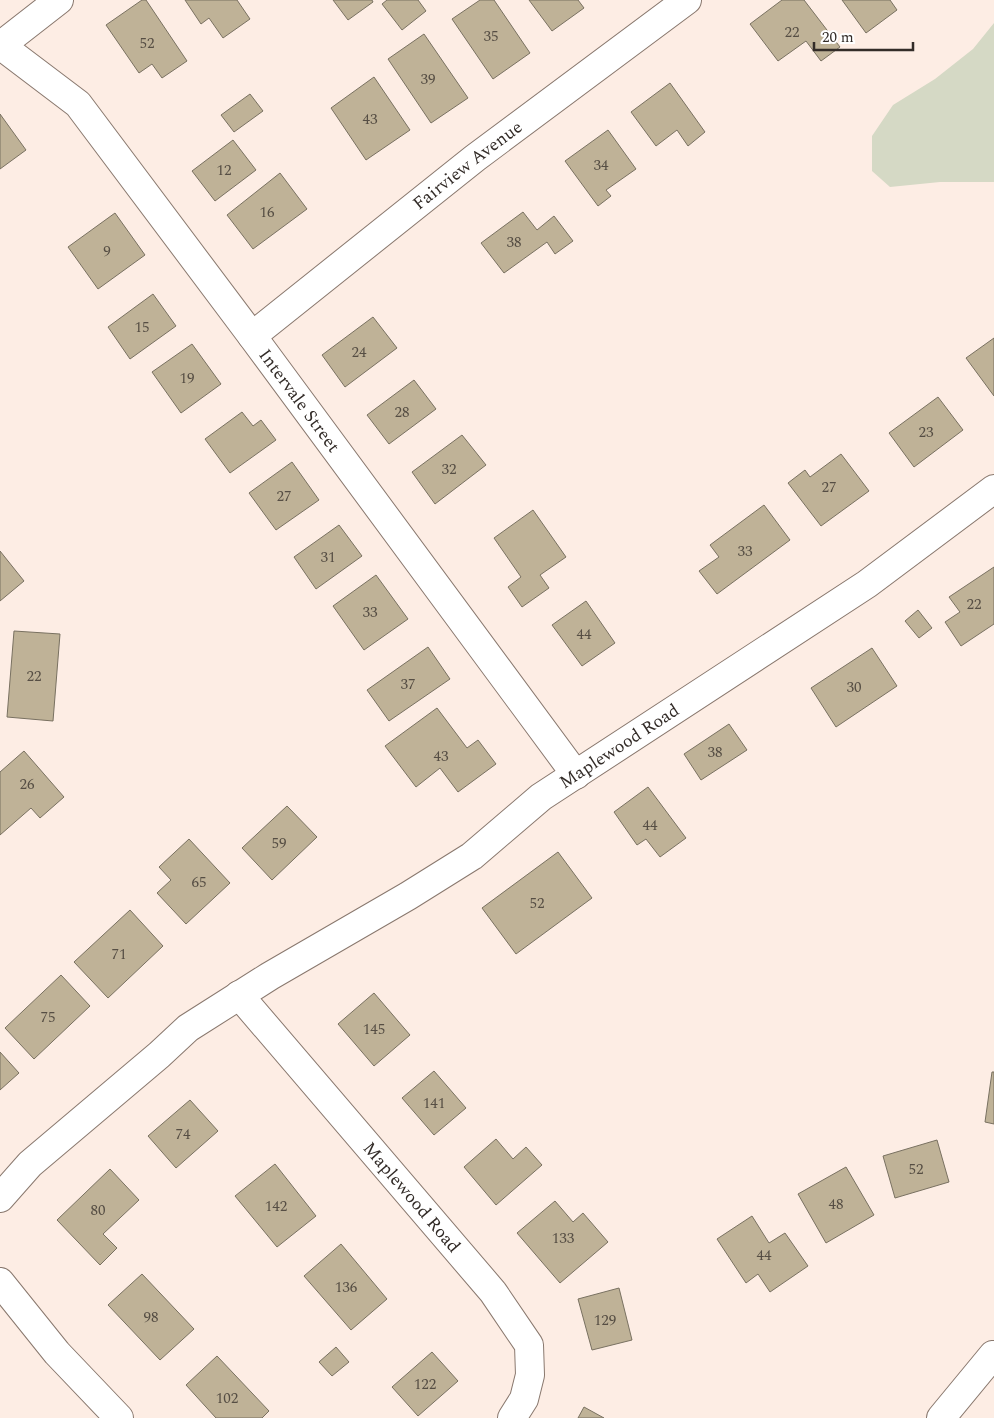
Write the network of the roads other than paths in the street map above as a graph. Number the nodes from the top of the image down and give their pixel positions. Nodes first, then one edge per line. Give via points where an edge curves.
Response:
1 (59, 0) edge
2 (687, 0) edge
3 (0, 46) edge
4 (252, 336) junction
5 (994, 489) edge
6 (576, 774) junction
7 (239, 995) junction
8 (0, 1198) edge
9 (0, 1282) edge
10 (993, 1355) dead end
11 (120, 1418) edge
12 (512, 1418) edge
13 (940, 1418) edge

1 - 3 street
2 - 4 street, Fairview Avenue via 476,158
3 - 4 street, Intervale Street via 78,104
4 - 6 street, Intervale Street
5 - 6 street, Maplewood Road via 867,584
6 - 7 street, Maplewood Road via 541,797 472,856
7 - 8 street, Maplewood Road via 188,1028 30,1164
7 - 12 street, Maplewood Road via 493,1292 529,1345 530,1375 524,1399
9 - 11 street via 57,1353
10 - 13 street

